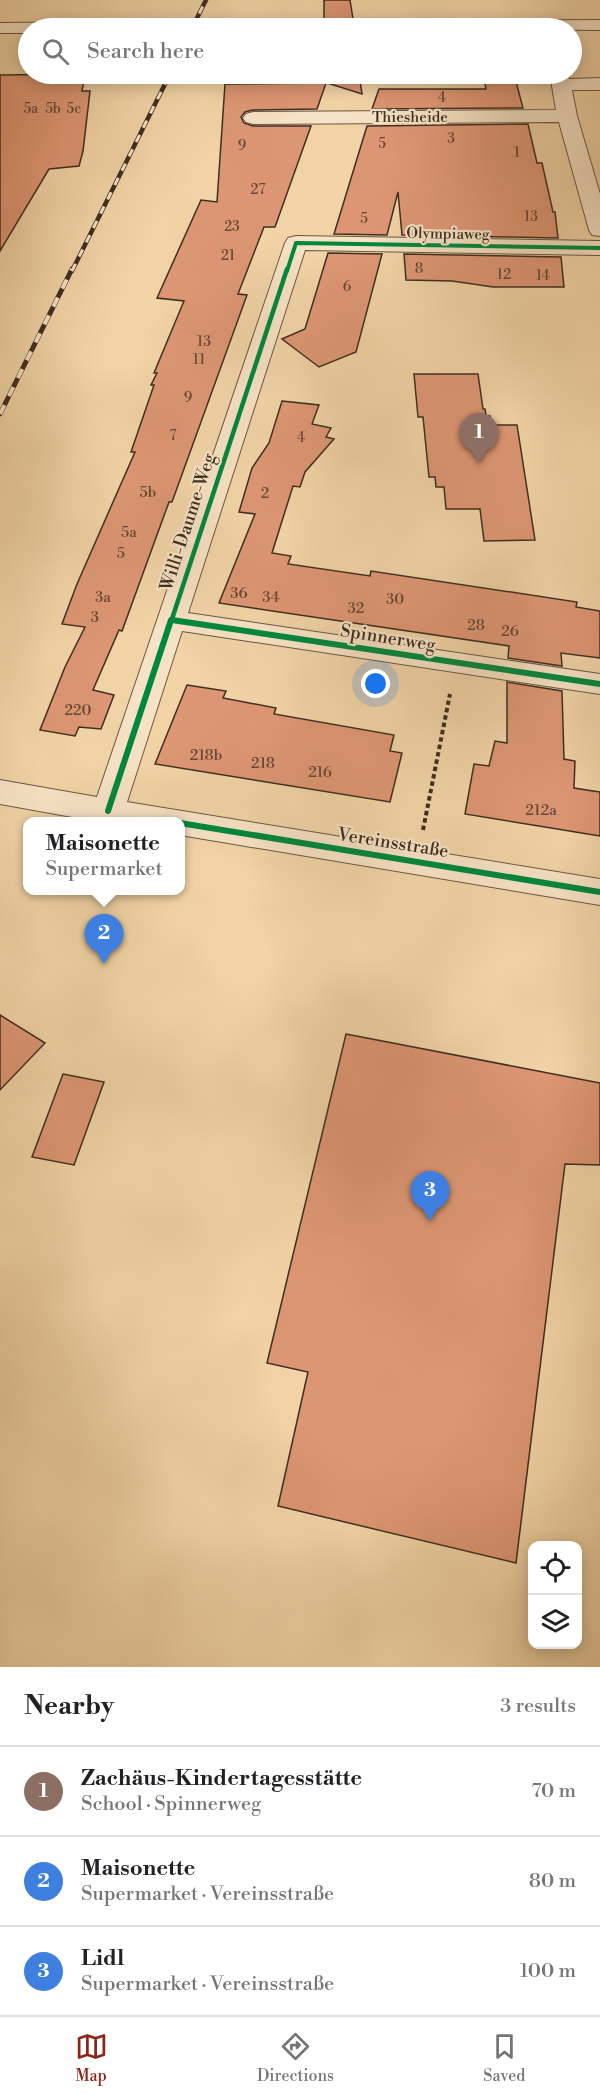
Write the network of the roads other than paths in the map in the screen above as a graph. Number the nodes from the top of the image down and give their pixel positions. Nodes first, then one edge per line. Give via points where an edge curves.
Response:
1 (19, 9) dead end
2 (391, 18) edge
3 (422, 18) edge
4 (600, 25) edge
5 (582, 26) edge
6 (7, 28) edge
7 (582, 82) edge
8 (561, 84) edge
9 (600, 84) edge
10 (567, 116) junction
11 (253, 118) dead end
12 (600, 230) edge
13 (296, 243) joint
14 (600, 248) edge
15 (171, 620) junction
16 (600, 684) edge
17 (0, 793) edge
18 (108, 811) junction
19 (143, 817) edge
20 (185, 824) edge
21 (600, 892) edge

1 - 6 street
2 - 3 street
4 - 5 street
7 - 9 street
8 - 10 street
10 - 11 street, Thiesheide
10 - 12 street
13 - 14 street, Olympiaweg
13 - 15 street, Willi-Daume-Weg
15 - 16 street, Spinnerweg
15 - 18 street, Willi-Daume-Weg
17 - 18 street
18 - 19 street
20 - 21 street, Vereinsstraße

